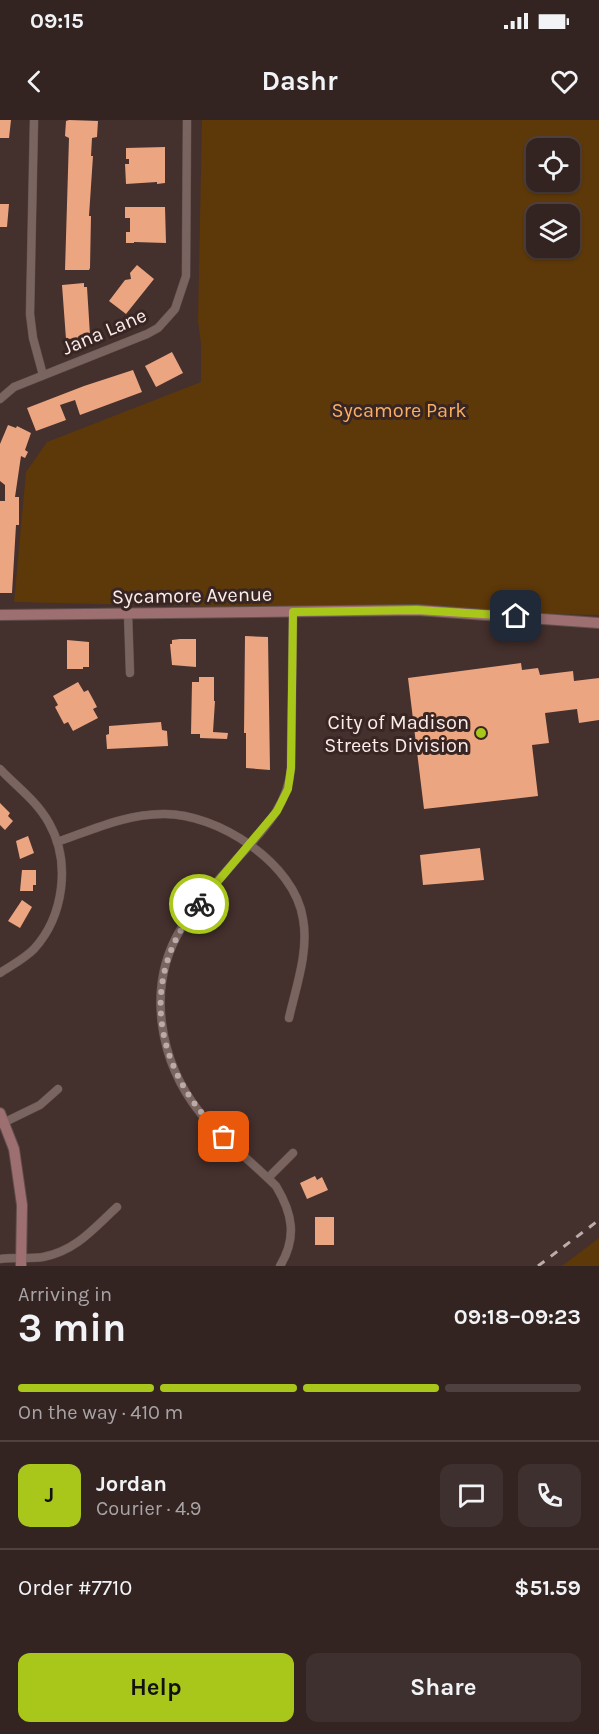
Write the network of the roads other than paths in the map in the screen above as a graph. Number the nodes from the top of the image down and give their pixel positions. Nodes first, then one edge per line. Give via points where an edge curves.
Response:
1 (34, 120) edge
2 (187, 120) edge
3 (43, 375) junction
4 (0, 399) edge
5 (293, 612) junction
6 (128, 614) junction
7 (0, 615) edge
8 (599, 623) edge
9 (130, 672) dead end
10 (0, 769) edge
11 (57, 842) junction
12 (249, 845) junction
13 (0, 973) edge
14 (289, 1018) dead end
15 (58, 1089) dead end
16 (1, 1120) edge
17 (293, 1153) dead end
18 (268, 1178) junction
19 (117, 1207) dead end
20 (0, 1259) edge
21 (21, 1261) edge
22 (280, 1266) edge

1 - 3 street via 30,314
2 - 3 street, Jana Lane via 188,260 185,286 175,309 147,334
3 - 4 street, Jana Lane via 14,387
5 - 6 street, Sycamore Avenue
5 - 8 street, Sycamore Avenue via 417,610
5 - 12 street via 290,778 277,811
6 - 7 street, Sycamore Avenue
6 - 9 street
10 - 11 street via 40,809
11 - 12 street via 118,820 165,814 203,821 227,830
11 - 13 street via 61,880 54,917 36,946
12 - 14 street via 277,868 297,899 304,920 302,955
12 - 18 street via 177,935 164,971 160,1012 166,1048 184,1089 208,1122
15 - 16 street via 40,1105
16 - 21 street via 14,1149 22,1205
17 - 18 street
18 - 22 street via 281,1194 291,1217 289,1245
19 - 21 street via 71,1248
20 - 21 street

